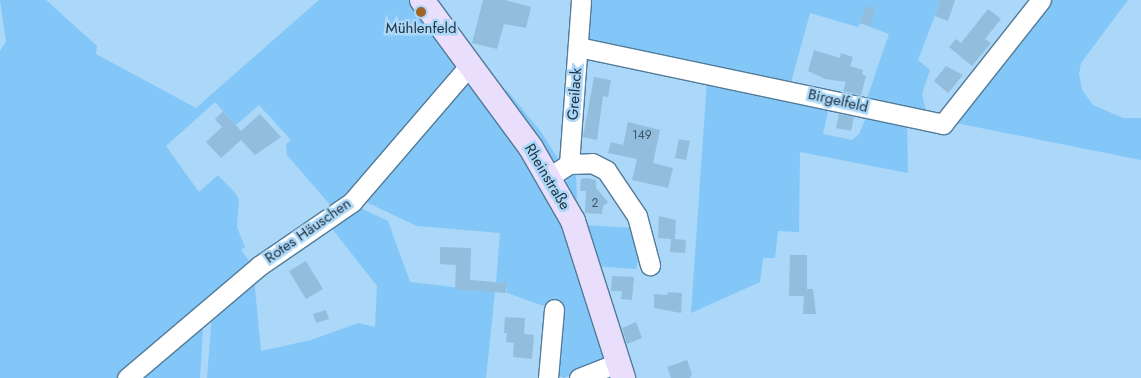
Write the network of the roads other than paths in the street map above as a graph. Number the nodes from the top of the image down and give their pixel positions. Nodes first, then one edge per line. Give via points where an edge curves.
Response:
1 (422, 0) edge
2 (581, 0) edge
3 (1040, 0) edge
4 (578, 47) junction
5 (470, 65) junction
6 (569, 164) junction
7 (549, 177) junction
8 (650, 264) dead end
9 (554, 309) dead end
10 (620, 370) edge
11 (127, 378) edge
12 (548, 378) edge
13 (580, 378) edge

1 - 5 main road, Rheinstraße
2 - 4 street, Greilack
3 - 4 street, Birgelfeld via 943,124
4 - 6 street, Greilack
5 - 7 main road, Rheinstraße
5 - 11 street, Rotes Häuschen via 352,202 259,266
6 - 7 street
6 - 8 street via 592,163 606,170 637,216
7 - 10 main road, Rheinstraße via 573,221
9 - 12 street
10 - 13 street

